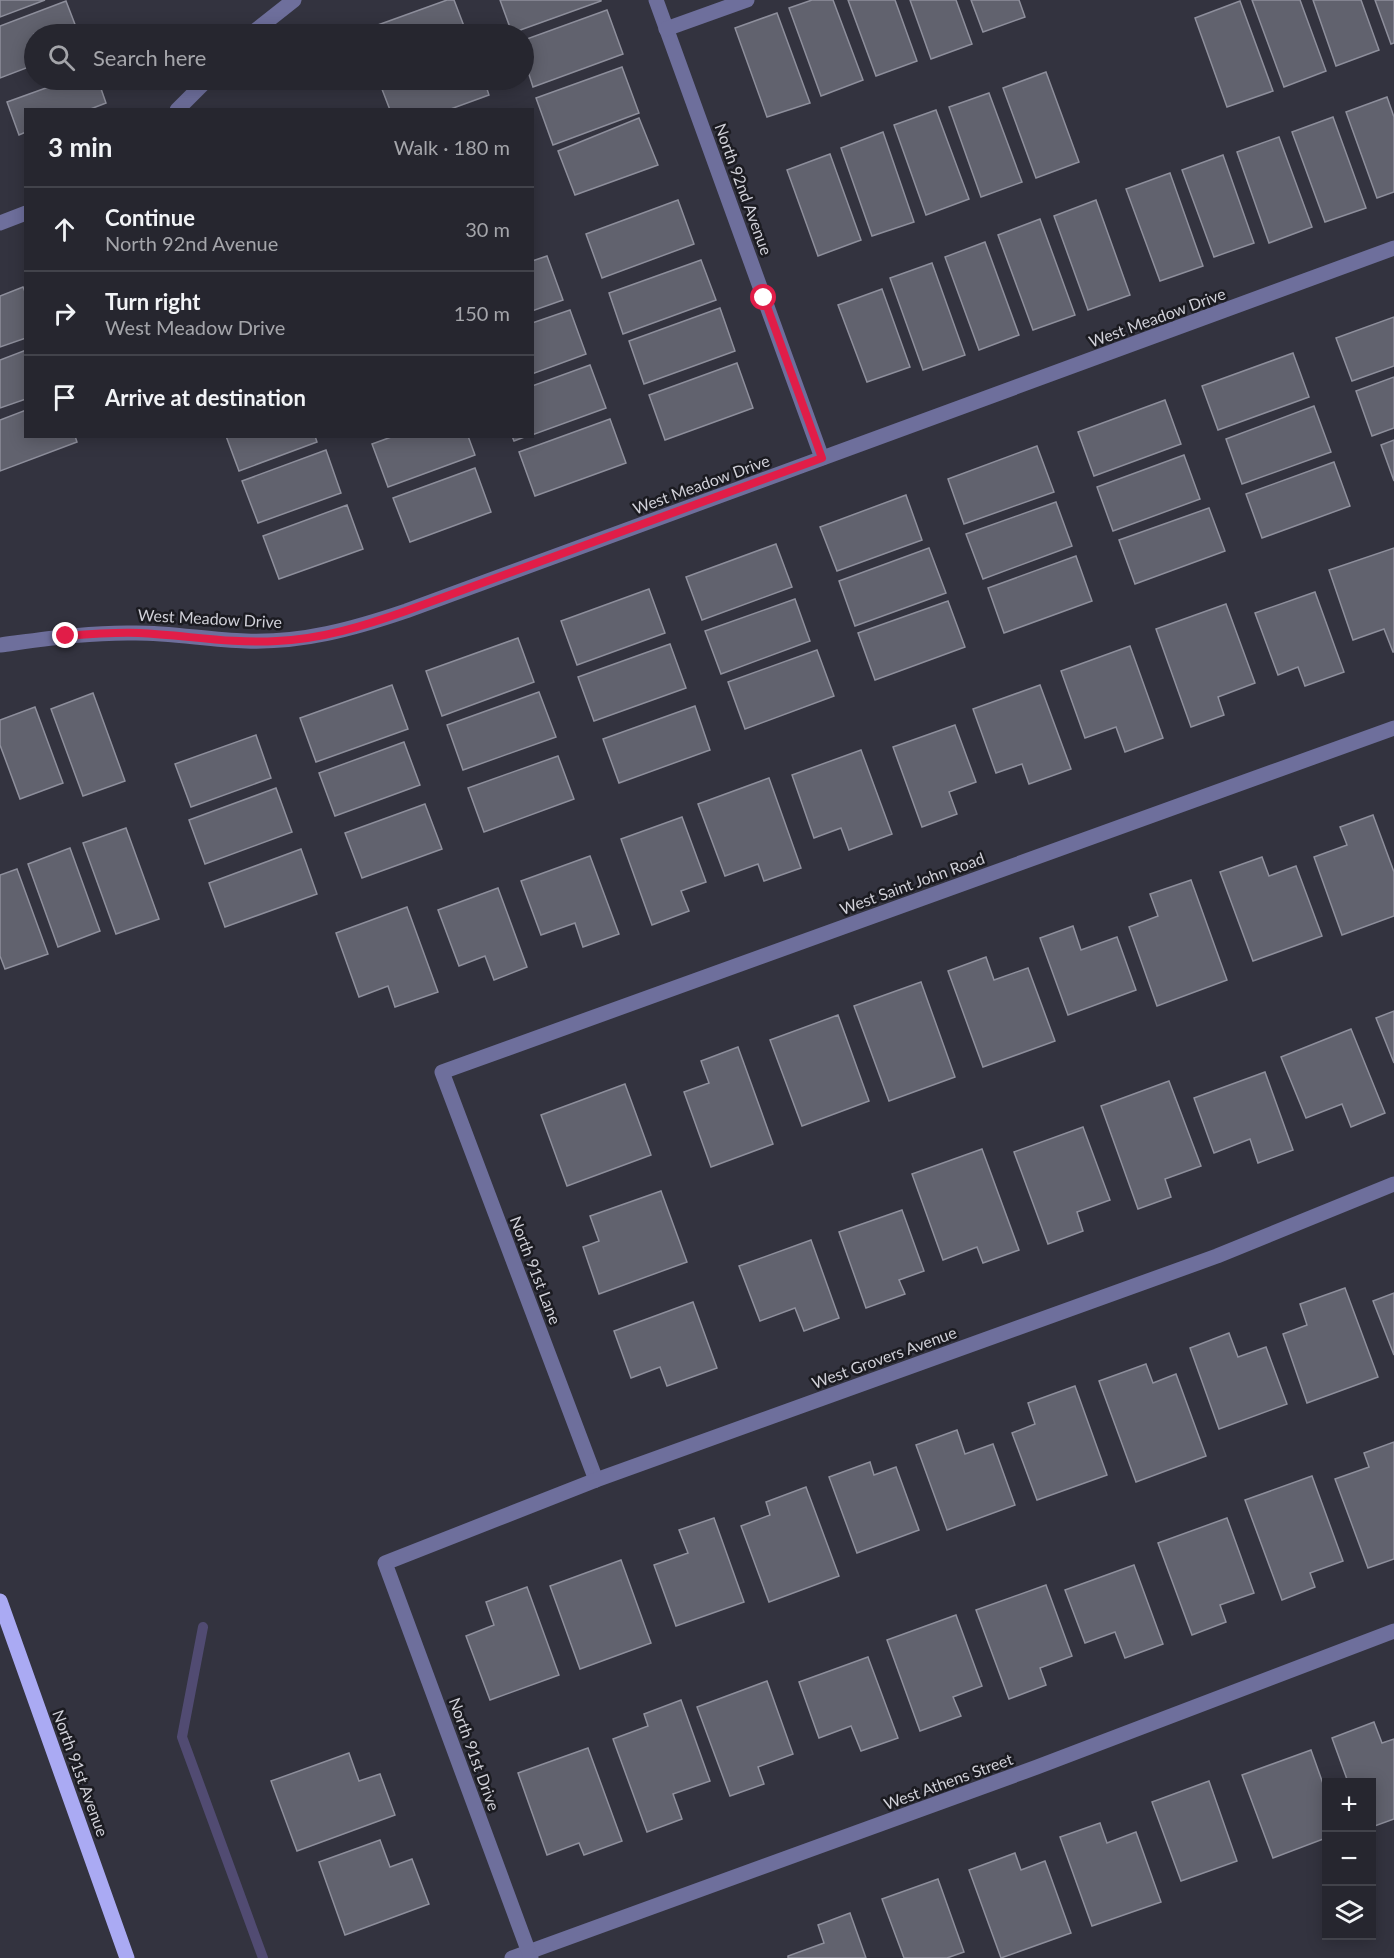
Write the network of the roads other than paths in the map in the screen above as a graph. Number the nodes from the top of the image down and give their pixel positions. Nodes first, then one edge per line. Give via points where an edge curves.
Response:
1 (294, 0) edge
2 (656, 0) edge
3 (747, 0) edge
4 (264, 24) edge
5 (666, 29) junction
6 (197, 90) edge
7 (179, 108) edge
8 (24, 214) edge
9 (0, 223) edge
10 (1394, 248) edge
11 (822, 458) junction
12 (0, 645) edge
13 (1394, 728) edge
14 (442, 1072) joint
15 (1394, 1184) edge
16 (596, 1480) junction
17 (385, 1563) joint
18 (0, 1601) edge
19 (1394, 1631) edge
20 (530, 1955) edge
21 (127, 1958) edge
22 (512, 1958) edge

1 - 4 street
2 - 5 street, North 92nd Avenue
3 - 5 street
5 - 11 street, North 92nd Avenue
6 - 7 street
8 - 9 street
10 - 11 street, West Meadow Drive
11 - 12 street, West Meadow Drive via 339,632 308,639 247,642 100,633
13 - 14 street, West Saint John Road
14 - 16 street, North 91st Lane
15 - 16 street, West Grovers Avenue via 1217,1256
16 - 17 street, West Grovers Avenue
17 - 20 street, North 91st Drive
18 - 21 main road, North 91st Avenue
19 - 20 street, West Athens Street
20 - 22 street, West Athens Street

